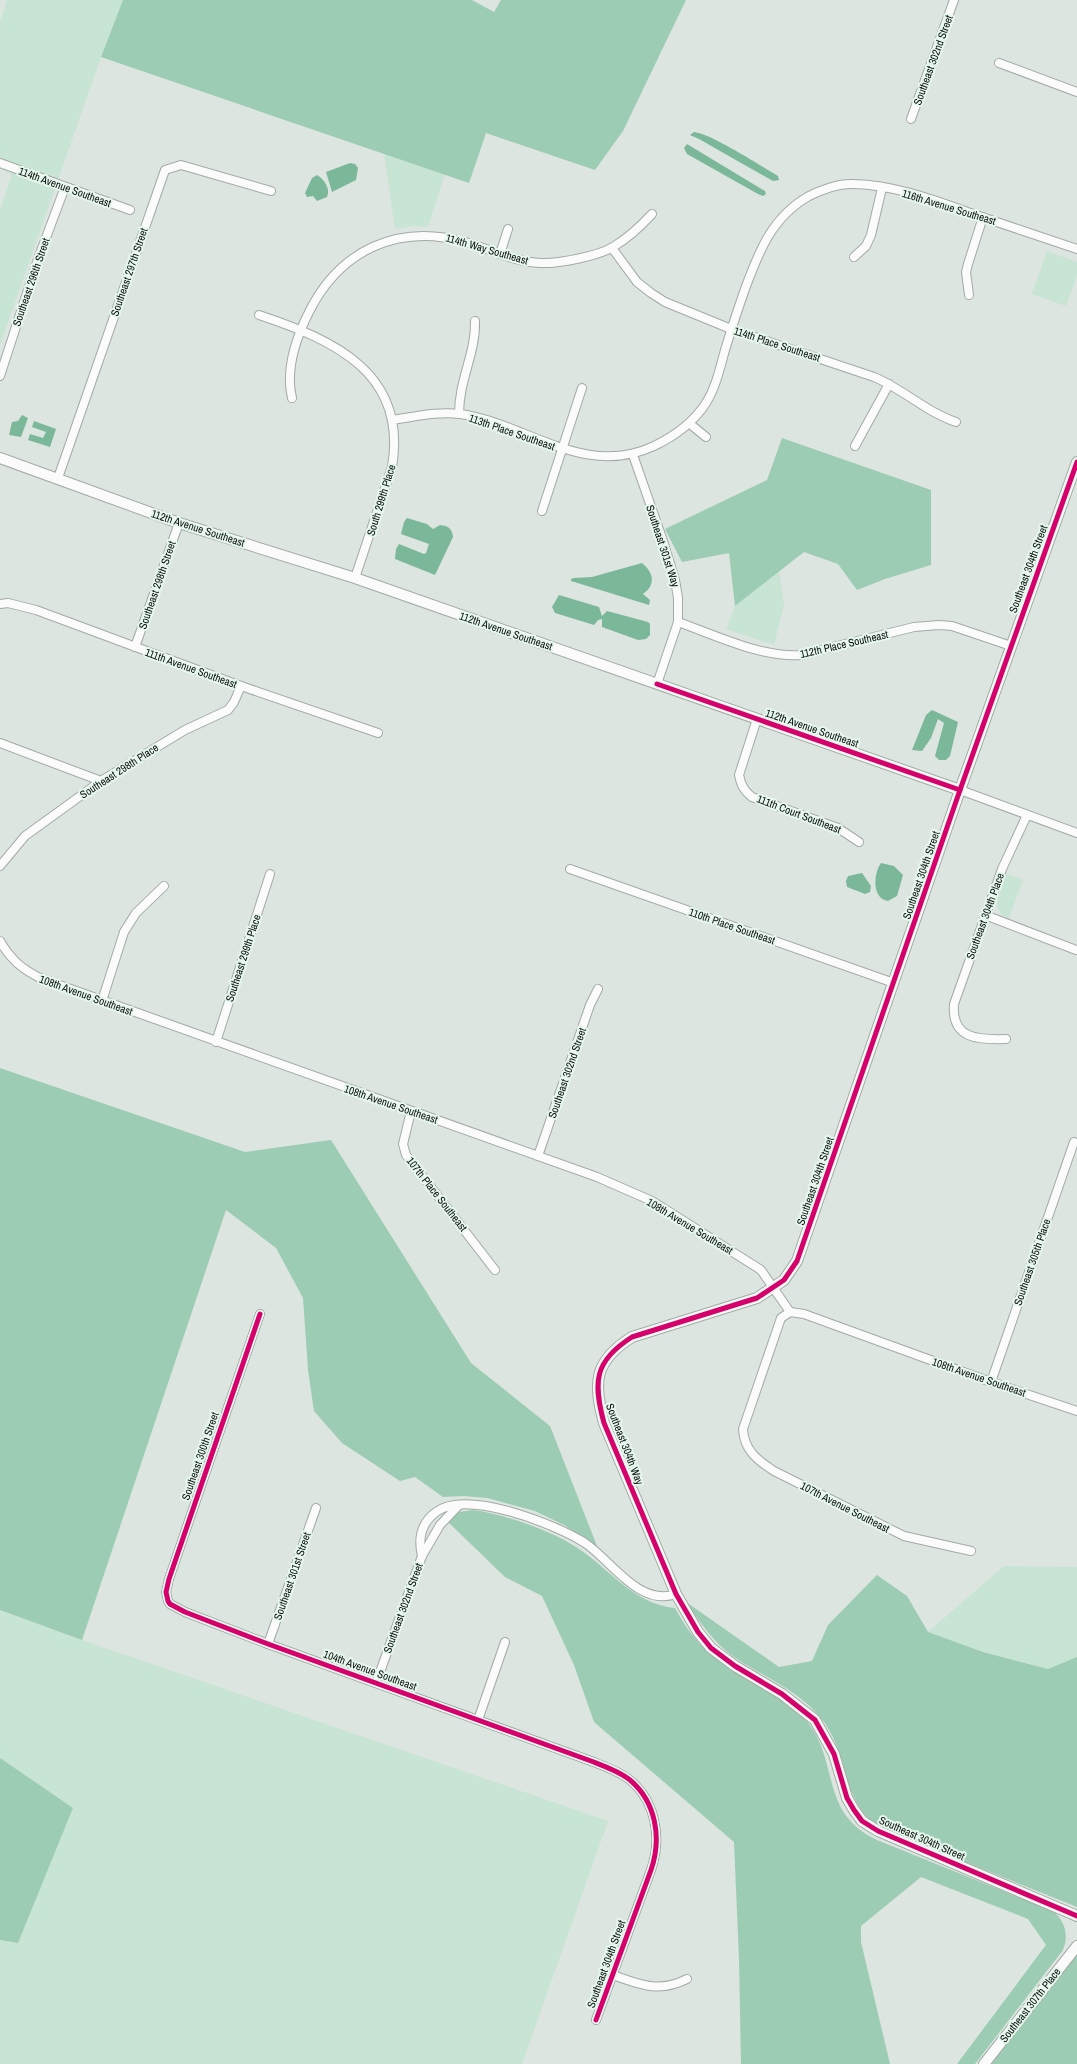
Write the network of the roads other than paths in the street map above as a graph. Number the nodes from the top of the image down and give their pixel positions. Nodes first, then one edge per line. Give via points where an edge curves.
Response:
1 (954, 0) edge
2 (1000, 64) dead end
3 (1077, 92) edge
4 (911, 119) dead end
5 (0, 163) edge
6 (64, 187) junction
7 (882, 188) junction
8 (271, 191) dead end
9 (130, 210) dead end
10 (652, 214) dead end
11 (983, 217) junction
12 (508, 229) dead end
13 (612, 248) junction
14 (1077, 249) edge
15 (500, 254) junction
16 (854, 257) dead end
17 (969, 295) dead end
18 (259, 315) dead end
19 (475, 320) dead end
20 (300, 329) junction
21 (731, 329) junction
22 (0, 376) edge
23 (890, 384) junction
24 (582, 388) dead end
25 (292, 398) dead end
26 (459, 414) junction
27 (392, 420) junction
28 (956, 422) dead end
29 (690, 424) junction
30 (706, 437) dead end
31 (855, 446) dead end
32 (563, 450) junction
33 (633, 455) junction
34 (0, 458) edge
35 (1077, 462) edge
36 (58, 478) junction
37 (542, 510) dead end
38 (179, 522) junction
39 (356, 578) junction
40 (2, 604) edge
41 (678, 622) junction
42 (1011, 646) junction
43 (135, 647) junction
44 (657, 684) junction
45 (241, 686) junction
46 (757, 719) junction
47 (378, 733) dead end
48 (0, 743) edge
49 (101, 781) junction
50 (960, 790) junction
51 (1027, 815) junction
52 (1077, 833) edge
53 (859, 842) dead end
54 (0, 866) edge
55 (570, 869) dead end
56 (270, 874) dead end
57 (164, 886) dead end
58 (985, 915) junction
59 (0, 941) edge
60 (1076, 950) dead end
61 (894, 983) junction
62 (598, 989) dead end
63 (102, 1001) junction
64 (1006, 1040) dead end
65 (216, 1042) junction
66 (411, 1111) junction
67 (1074, 1142) dead end
68 (538, 1156) junction
69 (495, 1270) dead end
70 (774, 1288) junction
71 (790, 1312) junction
72 (260, 1314) dead end
73 (990, 1382) junction
74 (1077, 1411) edge
75 (459, 1505) junction
76 (316, 1508) dead end
77 (971, 1551) dead end
78 (422, 1556) junction
79 (676, 1594) junction
80 (170, 1604) joint
81 (505, 1642) dead end
82 (268, 1644) junction
83 (376, 1683) junction
84 (478, 1720) junction
85 (566, 1752) joint
86 (1077, 1916) edge
87 (1077, 1946) edge
88 (613, 1975) junction
89 (687, 1978) dead end
90 (596, 2020) dead end
91 (984, 2064) edge

1 - 4 street, Southeast 302nd Street
2 - 3 street
5 - 6 street, 114th Avenue Southeast
6 - 9 street, 114th Avenue Southeast
6 - 22 street, Southeast 296th Street via 28,287
7 - 11 street, 116th Avenue Southeast via 936,201
7 - 16 street via 871,236 866,246
7 - 21 street, 116th Avenue Southeast via 851,184 836,186 818,192 788,211 764,241
8 - 36 street, Southeast 297th Street via 181,164 164,170
10 - 13 street, 114th Way Southeast via 641,226
11 - 14 street, 116th Avenue Southeast
11 - 17 street via 966,272
12 - 15 street
13 - 15 street, 114th Way Southeast via 573,260 540,263
13 - 21 street, 114th Place Southeast via 631,276 651,293 677,307
15 - 20 street, 114th Way Southeast via 439,236 413,235 378,244 351,259 332,276
18 - 20 street, South 299th Place
19 - 26 street via 476,337 462,382
20 - 25 street, 114th Way Southeast via 289,370 288,381
20 - 27 street, South 299th Place via 334,345 363,367 380,391
21 - 23 street, 114th Place Southeast via 854,369
21 - 29 street, 116th Avenue Southeast via 713,388
23 - 28 street, 114th Place Southeast via 931,412
23 - 31 street
24 - 32 street
26 - 27 street, 113th Place Southeast via 445,413
26 - 32 street, 113th Place Southeast via 486,420
27 - 39 street, South 299th Place via 392,467
29 - 30 street
29 - 33 street, 116th Avenue Southeast via 668,439
32 - 33 street, 113th Place Southeast via 604,456
32 - 37 street
33 - 41 street, Southeast 301st Way via 675,580
34 - 36 street, 112th Avenue Southeast
35 - 42 street, Southeast 304th Street
36 - 38 street, 112th Avenue Southeast
38 - 39 street, 112th Avenue Southeast
38 - 43 street, Southeast 298th Street
39 - 44 street, 112th Avenue Southeast
40 - 43 street, 111th Avenue Southeast via 36,610
41 - 42 street, 112th Place Southeast via 786,656 801,655 914,627 940,624
41 - 44 street, Southeast 301st Way
42 - 50 street, Southeast 304th Street
43 - 45 street, 111th Avenue Southeast
44 - 46 street, 112th Avenue Southeast
45 - 47 street, 111th Avenue Southeast
45 - 49 street, Southeast 298th Place via 228,710 185,730
46 - 50 street, 112th Avenue Southeast
46 - 53 street, 111th Court Southeast via 739,775 741,784 752,797 838,828
48 - 49 street
49 - 54 street, Southeast 298th Place via 25,836
50 - 51 street, 112th Avenue Southeast
50 - 61 street, Southeast 304th Street
51 - 52 street, 112th Avenue Southeast
51 - 58 street, Southeast 304th Place via 1002,869
55 - 61 street, 110th Place Southeast
56 - 65 street, Southeast 299th Place
57 - 63 street via 136,913 124,932
58 - 60 street
58 - 64 street, Southeast 304th Place via 954,1004 954,1020 958,1028 971,1036
59 - 63 street, 108th Avenue Southeast via 24,970
61 - 70 street, Southeast 304th Street via 801,1252 792,1271
62 - 68 street, Southeast 302nd Street
63 - 65 street, 108th Avenue Southeast
65 - 66 street, 108th Avenue Southeast
66 - 68 street, 108th Avenue Southeast
66 - 69 street, 107th Place Southeast via 403,1144 406,1155
67 - 73 street, Southeast 305th Place
68 - 70 street, 108th Avenue Southeast via 652,1201 761,1270
70 - 71 street
70 - 79 street, Southeast 304th Way via 757,1298 632,1337 615,1348 600,1372 597,1384 598,1399 604,1423
71 - 73 street, 108th Avenue Southeast via 804,1314
71 - 77 street, 107th Avenue Southeast via 781,1318 743,1429 746,1447 763,1464 787,1478 904,1536
72 - 80 street, Southeast 300th Street via 169,1579 166,1595
73 - 74 street, 108th Avenue Southeast
75 - 78 street, Southeast 302nd Street via 440,1524
75 - 78 street, Southeast 302nd Street via 447,1506 432,1515 421,1534
75 - 79 street via 486,1506 551,1526 590,1547 639,1589 653,1596 666,1598
76 - 82 street, Southeast 301st Street
78 - 83 street, Southeast 302nd Street
79 - 86 street, Southeast 304th Street via 698,1632 711,1648 735,1666 782,1694 815,1720 834,1754 847,1798 862,1821 878,1831
80 - 82 street, 104th Avenue Southeast
81 - 84 street
82 - 83 street, 104th Avenue Southeast
83 - 84 street, 104th Avenue Southeast
84 - 85 street, 104th Avenue Southeast
85 - 88 street, Southeast 304th Street via 619,1773 630,1780 641,1791 654,1817 657,1840 655,1859
87 - 91 street, Southeast 307th Place
88 - 89 street via 652,1987 668,1986
88 - 90 street, Southeast 304th Street

